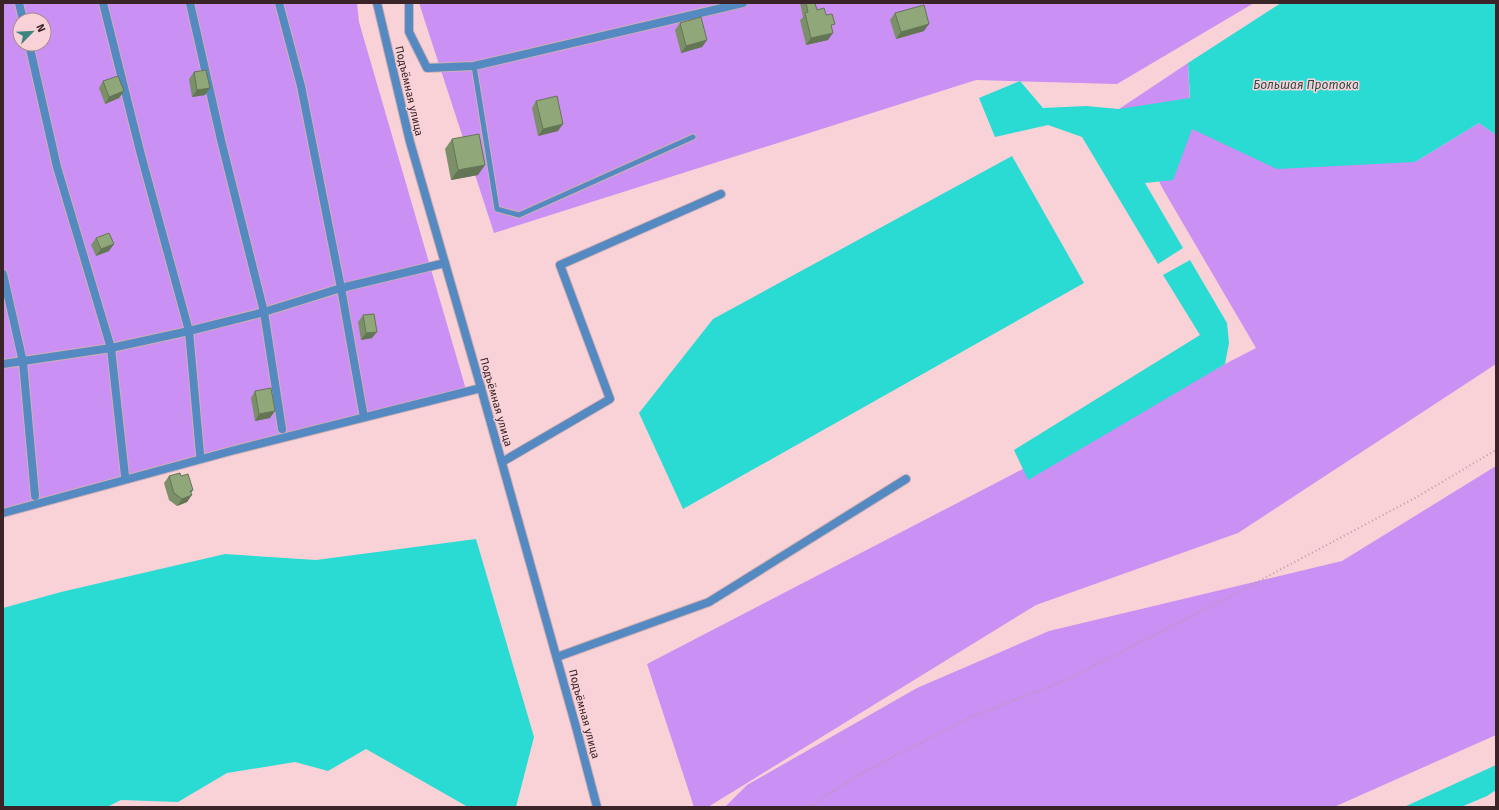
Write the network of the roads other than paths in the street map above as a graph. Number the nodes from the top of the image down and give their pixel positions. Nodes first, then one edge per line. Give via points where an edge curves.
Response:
1 (103, 3) edge
2 (190, 3) edge
3 (279, 3) edge
4 (377, 3) edge
5 (409, 3) edge
6 (743, 3) edge
7 (31, 52) edge
8 (474, 66) junction
9 (693, 137) dead end
10 (721, 194) dead end
11 (446, 262) junction
12 (3, 274) edge
13 (341, 288) junction
14 (264, 312) junction
15 (189, 331) junction
16 (112, 348) junction
17 (23, 362) junction
18 (3, 364) edge
19 (481, 388) junction
20 (363, 412) dead end
21 (282, 429) dead end
22 (200, 454) dead end
23 (502, 462) junction
24 (124, 476) dead end
25 (906, 479) dead end
26 (35, 496) dead end
27 (3, 513) edge
28 (557, 657) junction
29 (597, 807) edge

1 - 15 street via 140,156
2 - 14 street
3 - 13 street via 301,86
4 - 11 street, Подъёмная улица via 410,142
5 - 8 street via 409,32 427,68
6 - 8 street
7 - 16 street via 58,167
8 - 9 lane via 498,209 519,215
10 - 23 street via 560,265 610,399
11 - 13 street
11 - 19 street, Подъёмная улица
12 - 17 street
13 - 14 street
13 - 20 street
14 - 15 street
14 - 21 street
15 - 16 street
15 - 22 street
16 - 17 street
16 - 24 street
17 - 18 street
17 - 26 street
19 - 23 street, Подъёмная улица
19 - 27 street via 232,451
23 - 28 street, Подъёмная улица
25 - 28 street via 709,602
28 - 29 street, Подъёмная улица

